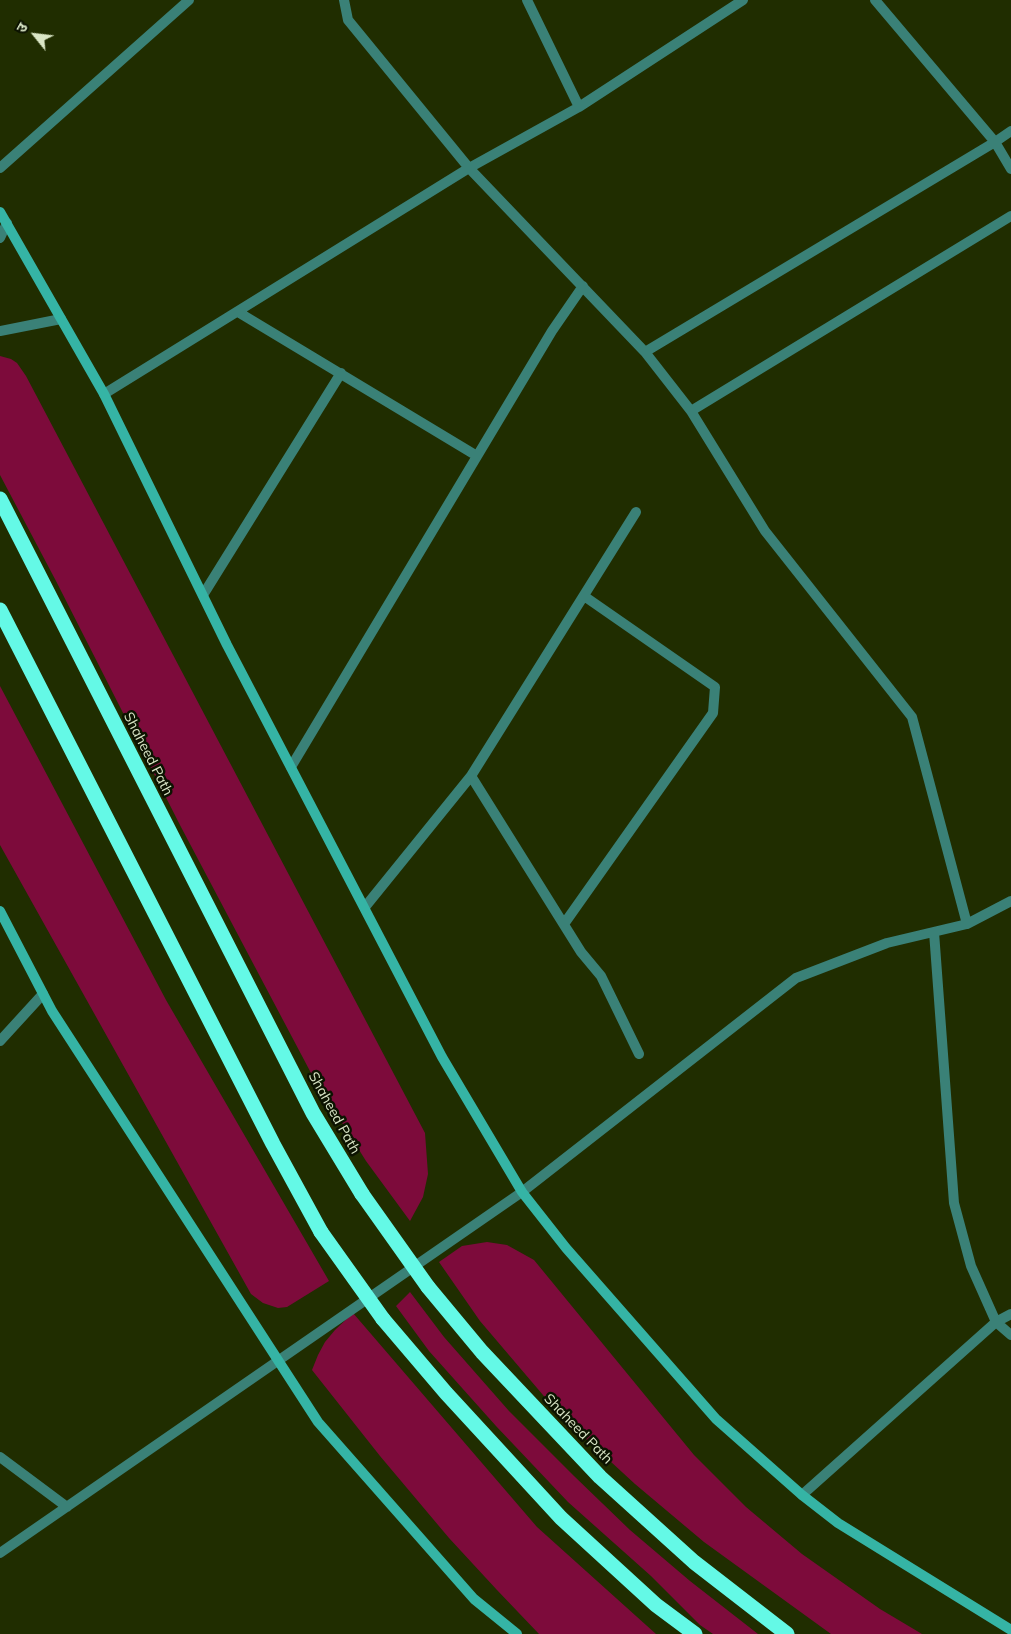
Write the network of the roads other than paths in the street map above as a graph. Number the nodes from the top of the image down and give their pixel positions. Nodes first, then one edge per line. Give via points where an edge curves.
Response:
1 (189, 0) edge
2 (344, 0) edge
3 (527, 0) edge
4 (875, 0) edge
5 (736, 2) edge
6 (579, 107) junction
7 (1011, 131) edge
8 (996, 142) junction
9 (0, 168) edge
10 (469, 168) junction
11 (1011, 169) edge
12 (0, 212) edge
13 (1011, 216) edge
14 (7, 223) junction
15 (0, 238) edge
16 (583, 286) junction
17 (238, 312) junction
18 (61, 319) junction
19 (0, 332) edge
20 (645, 352) junction
21 (341, 373) junction
22 (104, 394) junction
23 (691, 411) junction
24 (477, 456) junction
25 (0, 500) edge
26 (636, 512) dead end
27 (203, 595) junction
28 (584, 596) junction
29 (0, 610) edge
30 (291, 767) junction
31 (471, 776) junction
32 (1011, 901) edge
33 (365, 907) junction
34 (0, 911) edge
35 (564, 924) junction
36 (967, 924) junction
37 (934, 932) junction
38 (43, 994) junction
39 (0, 1041) edge
40 (639, 1054) dead end
41 (522, 1192) junction
42 (1011, 1314) edge
43 (996, 1322) junction
44 (1011, 1335) edge
45 (278, 1360) junction
46 (0, 1456) edge
47 (802, 1495) junction
48 (67, 1507) junction
49 (0, 1553) edge
50 (1011, 1630) edge
51 (516, 1634) edge
52 (695, 1634) edge
53 (787, 1634) edge

1 - 9 street
2 - 10 street via 348,20
3 - 6 street
4 - 8 street
5 - 6 street
6 - 10 street
7 - 8 street
8 - 11 street
8 - 20 street
10 - 16 street
10 - 17 street
12 - 14 street
13 - 23 street
14 - 15 street
14 - 18 street
16 - 20 street
16 - 24 street
17 - 21 street
17 - 22 street
18 - 19 street
18 - 22 street
20 - 23 street
21 - 24 street
21 - 27 street
22 - 27 street
23 - 36 street via 765,532 912,717
24 - 30 street
25 - 53 highway, Shaheed Path, bridge via 313,1113 362,1194 428,1287 482,1352 600,1477 694,1562
26 - 28 street
27 - 30 street
28 - 31 street
28 - 35 street via 714,686 713,713
29 - 52 highway, bridge via 273,1144 322,1232 383,1319 561,1518 656,1605
30 - 33 street
31 - 33 street
31 - 35 street
32 - 36 street
33 - 41 street via 442,1057
34 - 38 street
35 - 40 street via 601,976
36 - 37 street
37 - 41 street via 887,943 796,978
37 - 43 street via 954,1203 972,1266
38 - 39 street
38 - 45 street
41 - 45 street
41 - 47 street via 566,1248 716,1419
42 - 43 street
43 - 44 street
43 - 47 street
45 - 48 street
45 - 51 street via 318,1422 474,1600
46 - 48 street
47 - 50 street via 838,1523
48 - 49 street

